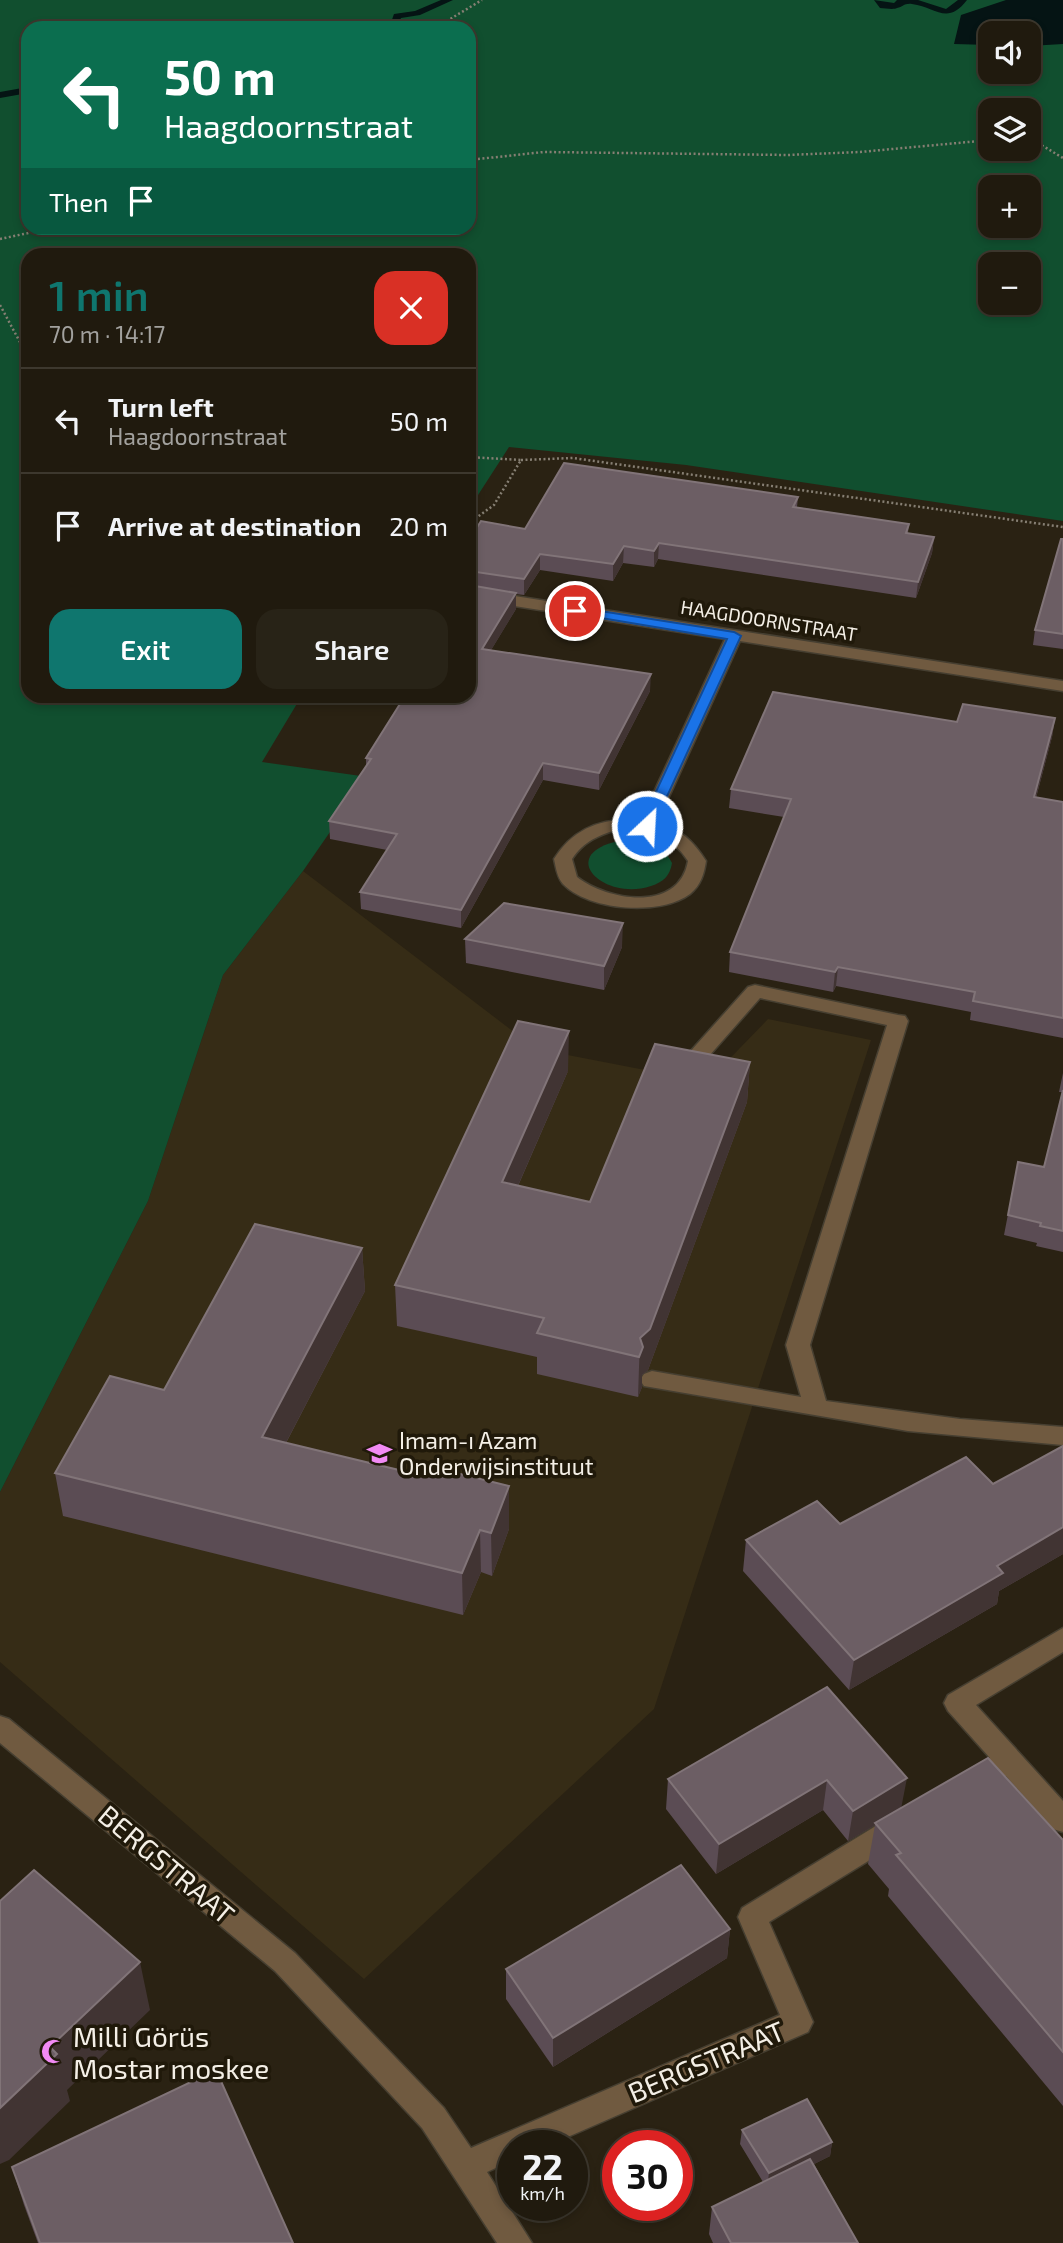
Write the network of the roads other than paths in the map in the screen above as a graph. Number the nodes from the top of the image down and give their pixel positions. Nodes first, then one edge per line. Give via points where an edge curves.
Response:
1 (476, 595) edge
2 (734, 636) junction
3 (1063, 686) edge
4 (647, 826) junction
5 (687, 1068) edge
6 (652, 1380) dead end
7 (816, 1408) junction
8 (1063, 1436) edge
9 (1063, 1639) edge
10 (0, 1727) edge
11 (1009, 1760) junction
12 (950, 1796) edge
13 (915, 1817) edge
14 (1063, 1820) edge
15 (464, 2166) junction
16 (516, 2243) edge

1 - 2 street, HAAGDOORNSTRAAT
2 - 3 street, HAAGDOORNSTRAAT
2 - 4 street
4 - 4 street via 619,824 581,837 563,859 569,878 607,901 636,903 682,890 694,878 697,861 689,845 671,833
5 - 7 street via 755,991 898,1021 798,1345
6 - 7 street
7 - 8 street via 992,1434
9 - 11 street via 957,1703
10 - 15 street, BERGSTRAAT via 285,1962 433,2118
11 - 12 street
11 - 14 street
13 - 15 street, BERGSTRAAT via 752,1917 798,2022
15 - 16 street, BERGSTRAAT

